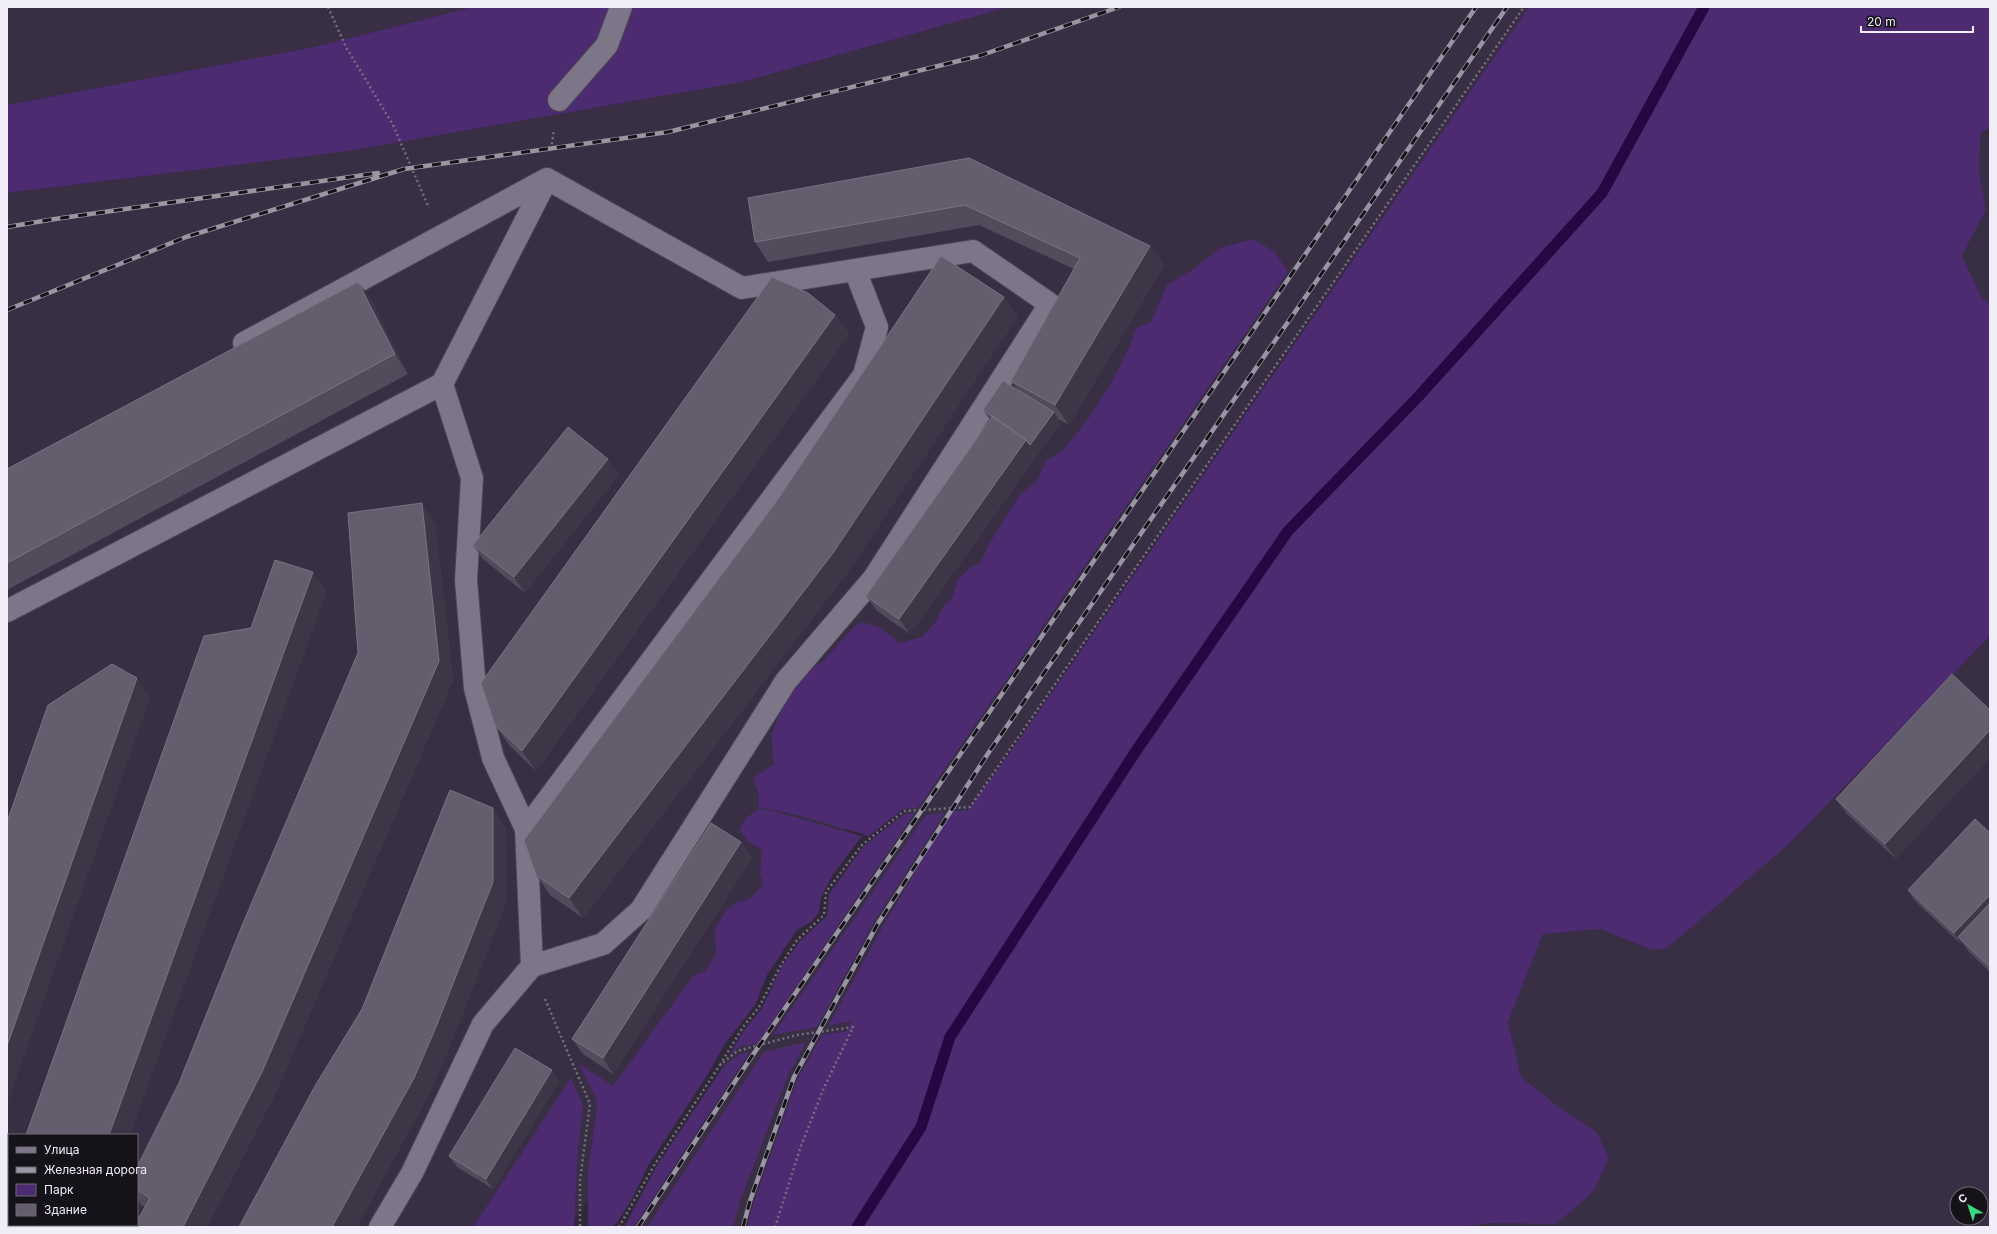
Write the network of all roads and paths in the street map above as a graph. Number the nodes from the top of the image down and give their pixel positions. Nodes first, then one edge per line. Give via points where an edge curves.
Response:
1 (328, 7) edge
2 (621, 7) edge
3 (1524, 7) edge
4 (559, 100) joint
5 (547, 179) junction
6 (442, 236) junction
7 (855, 270) junction
8 (224, 353) edge
9 (442, 384) junction
10 (7, 611) edge
11 (526, 829) junction
12 (532, 966) junction
13 (720, 1065) junction
14 (380, 1227) edge
15 (580, 1227) edge
16 (619, 1227) edge
17 (775, 1227) edge

1 - 6 path via 346,48 393,125
2 - 4 lane via 607,45
3 - 13 path via 970,807 904,811 862,845 826,892 824,915 797,940 759,1007 743,1027
4 - 5 path
5 - 6 lane
5 - 7 lane via 742,288
5 - 9 lane
6 - 8 lane
7 - 11 lane via 877,327 864,375
7 - 12 lane via 973,251 1050,304 874,578 786,681 640,910 603,944
9 - 10 lane
9 - 11 lane via 472,478 466,580 475,688 493,758
11 - 12 lane
12 - 14 lane via 483,1024 412,1173
12 - 15 path via 565,1050 590,1104 580,1180
13 - 16 path via 655,1164
13 - 17 path via 737,1051 797,1035 853,1027 801,1146

